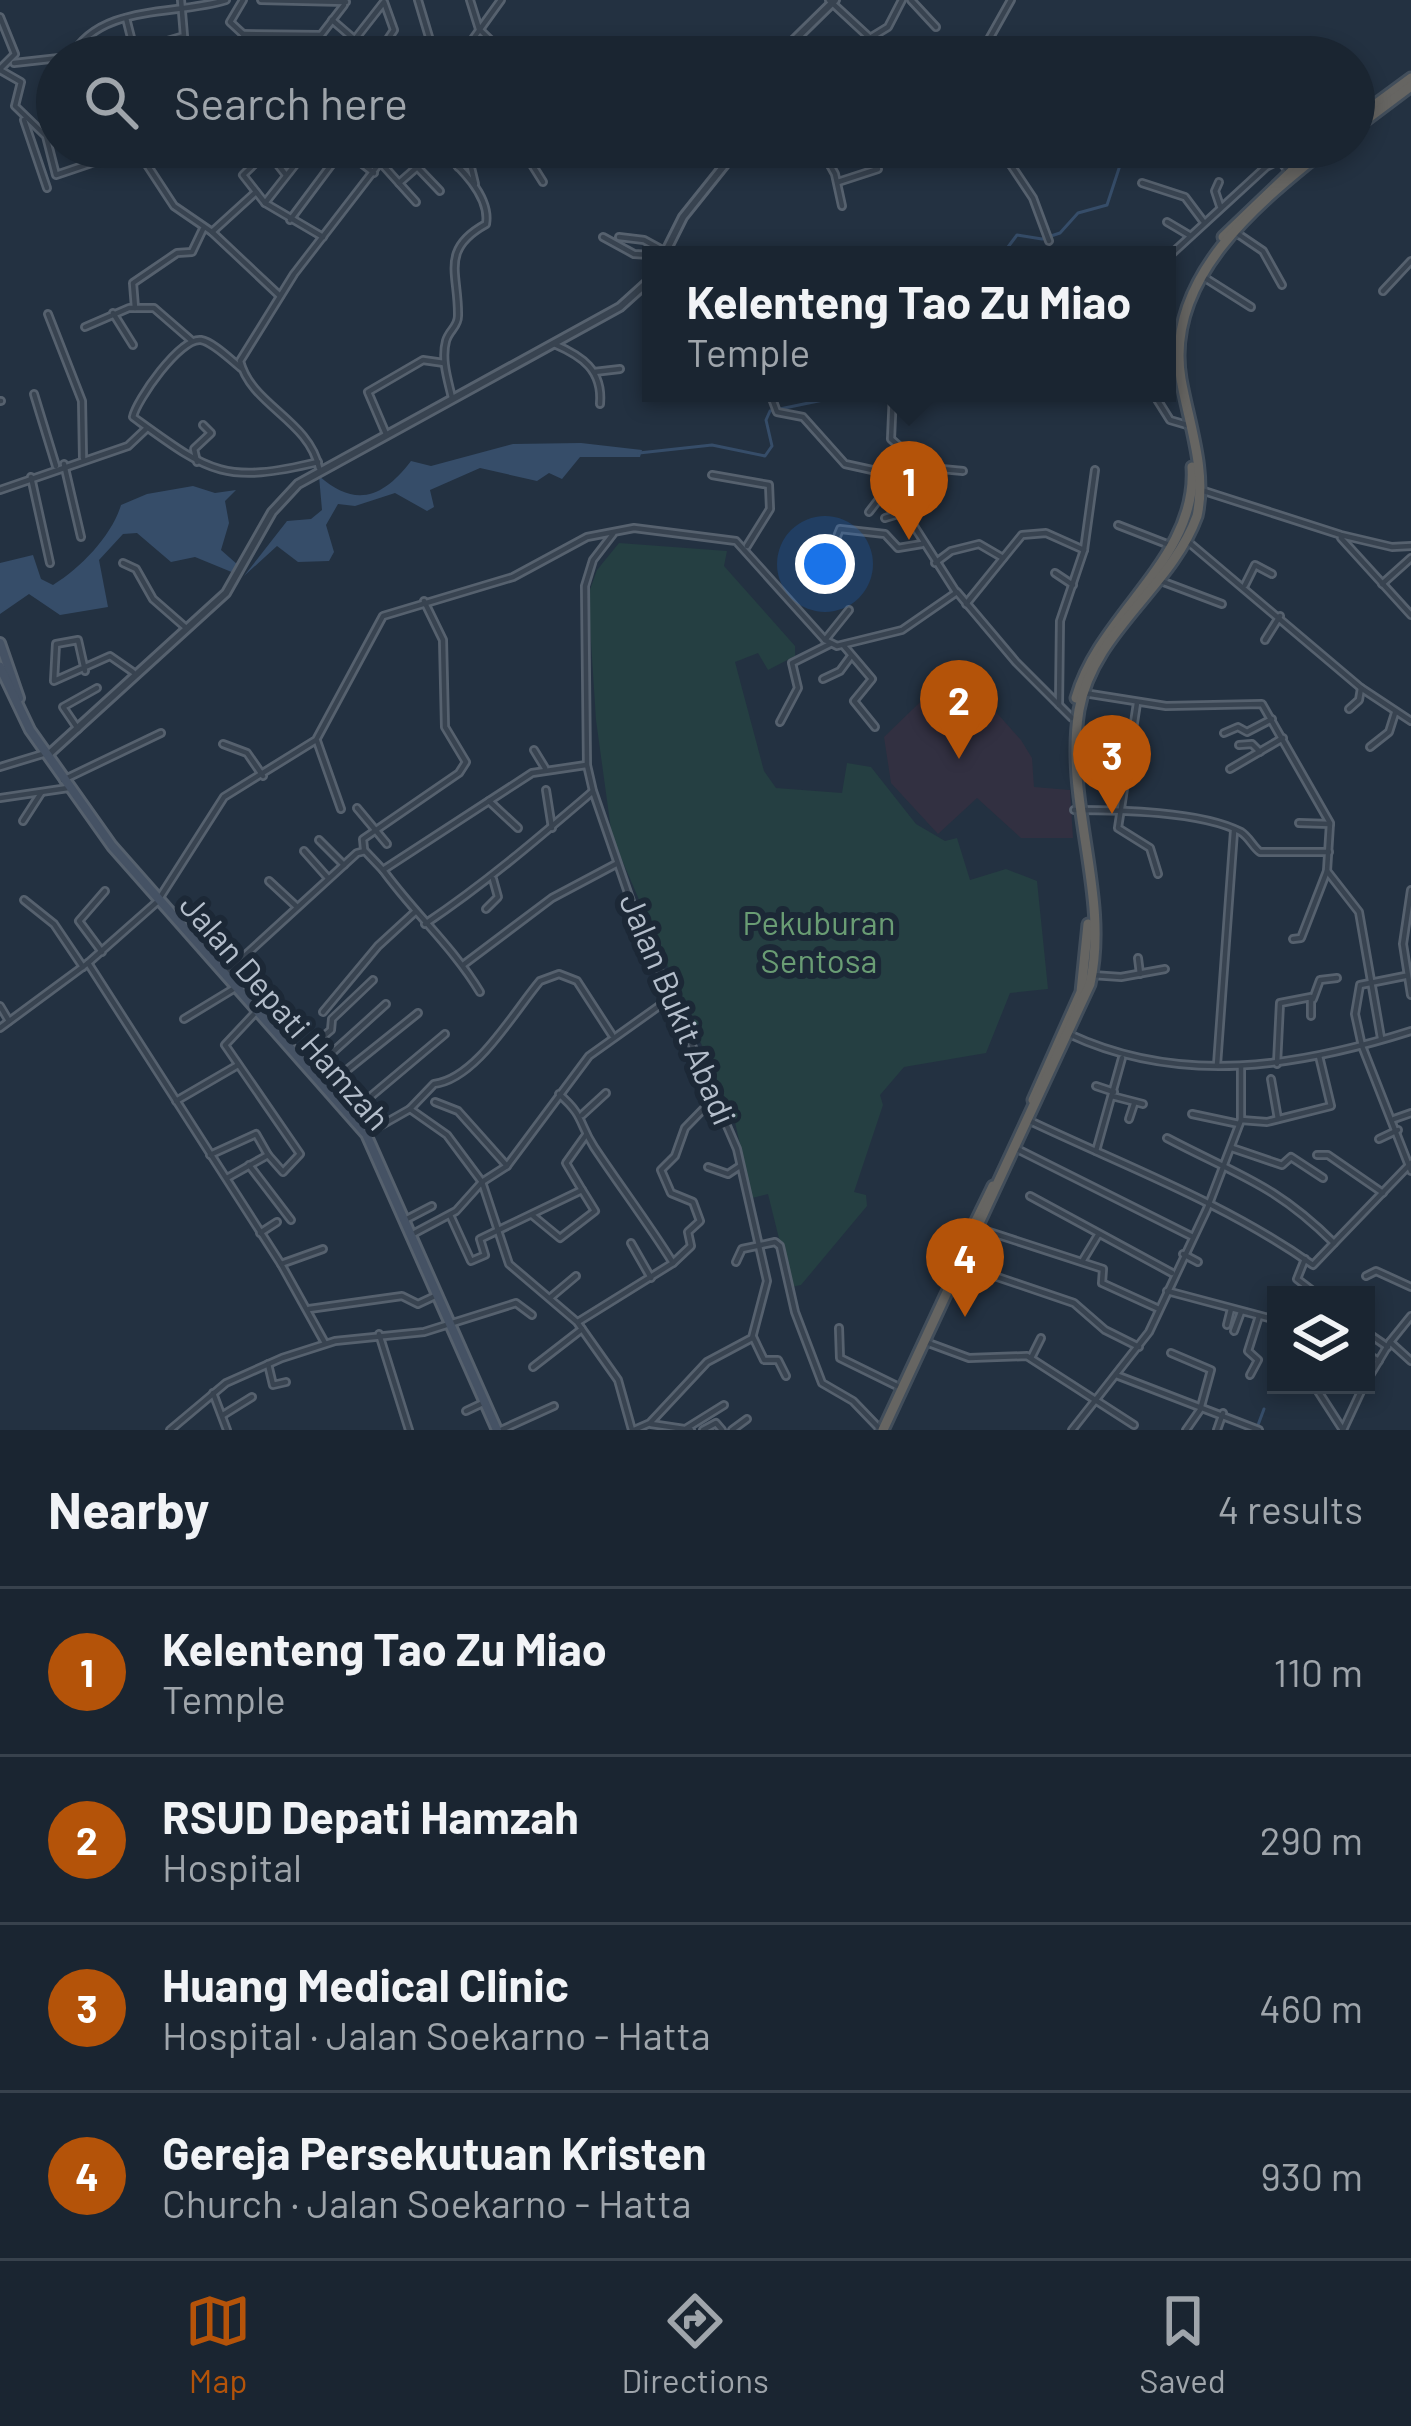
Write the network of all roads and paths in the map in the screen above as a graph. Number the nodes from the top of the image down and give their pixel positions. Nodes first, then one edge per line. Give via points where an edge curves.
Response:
1 (203, 0) edge
2 (226, 0) edge
3 (244, 0) edge
4 (261, 0) edge
5 (418, 0) edge
6 (470, 0) edge
7 (501, 0) edge
8 (902, 0) edge
9 (911, 0) edge
10 (1011, 0) edge
11 (347, 1) edge
12 (384, 1) edge
13 (831, 1) edge
14 (181, 4) edge
15 (198, 7) junction
16 (0, 16) edge
17 (126, 18) junction
18 (332, 20) junction
19 (936, 27) dead end
20 (479, 29) junction
21 (243, 34) joint
22 (272, 35) joint
23 (320, 35) joint
24 (90, 36) edge
25 (130, 36) edge
26 (184, 36) edge
27 (351, 36) edge
28 (356, 36) edge
29 (390, 36) edge
30 (429, 36) edge
31 (474, 36) edge
32 (486, 36) edge
33 (797, 36) edge
34 (868, 36) edge
35 (873, 36) edge
36 (991, 36) edge
37 (36, 60) edge
38 (11, 63) junction
39 (0, 69) edge
40 (1411, 82) edge
41 (1375, 109) edge
42 (22, 114) junction
43 (36, 127) edge
44 (36, 155) edge
45 (40, 168) edge
46 (149, 168) edge
47 (248, 168) edge
48 (282, 168) edge
49 (292, 168) edge
50 (328, 168) edge
51 (368, 168) edge
52 (378, 168) edge
53 (386, 168) edge
54 (416, 168) edge
55 (418, 168) edge
56 (459, 168) edge
57 (470, 168) edge
58 (534, 168) edge
59 (722, 168) edge
60 (831, 168) edge
61 (1014, 168) edge
62 (1267, 168) edge
63 (1284, 168) edge
64 (1292, 168) edge
65 (1305, 168) edge
66 (878, 170) dead end
67 (1288, 171) junction
68 (374, 173) junction
69 (286, 175) junction
70 (543, 182) dead end
71 (838, 182) junction
72 (1219, 182) dead end
73 (399, 183) junction
74 (1142, 183) dead end
75 (47, 188) dead end
76 (476, 190) junction
77 (440, 191) dead end
78 (256, 192) junction
79 (416, 202) dead end
80 (265, 203) junction
81 (842, 206) dead end
82 (1220, 206) junction
83 (290, 220) junction
84 (1203, 221) junction
85 (1167, 222) dead end
86 (204, 227) junction
87 (212, 232) junction
88 (1235, 232) junction
89 (1189, 235) junction
90 (322, 237) junction
91 (603, 237) dead end
92 (619, 237) dead end
93 (1049, 241) dead end
94 (651, 246) edge
95 (666, 246) edge
96 (1176, 249) edge
97 (642, 254) edge
98 (1411, 261) edge
99 (1202, 276) junction
100 (1282, 285) dead end
101 (642, 288) edge
102 (1383, 291) dead end
103 (280, 296) junction
104 (1251, 307) dead end
105 (135, 308) junction
106 (113, 313) junction
107 (48, 314) dead end
108 (85, 327) dead end
109 (1176, 330) edge
110 (192, 341) junction
111 (554, 344) junction
112 (133, 345) dead end
113 (1176, 353) edge
114 (445, 364) junction
115 (241, 368) junction
116 (620, 369) dead end
117 (594, 372) junction
118 (34, 394) dead end
119 (452, 398) junction
120 (774, 402) edge
121 (894, 402) edge
122 (1159, 402) edge
123 (600, 404) dead end
124 (203, 425) dead end
125 (1187, 425) junction
126 (147, 428) junction
127 (386, 434) junction
128 (83, 458) junction
129 (197, 462) junction
130 (60, 465) junction
131 (319, 465) junction
132 (908, 465) junction
133 (1095, 470) dead end
134 (963, 471) dead end
135 (712, 475) dead end
136 (31, 477) junction
137 (904, 478) junction
138 (0, 490) edge
139 (1201, 490) junction
140 (903, 503) junction
141 (869, 512) dead end
142 (904, 512) junction
143 (885, 518) dead end
144 (1118, 525) dead end
145 (613, 533) junction
146 (1337, 534) junction
147 (81, 537) dead end
148 (1186, 540) junction
149 (834, 544) dead end
150 (922, 544) junction
151 (1172, 546) junction
152 (1411, 546) edge
153 (746, 548) junction
154 (1084, 550) junction
155 (1411, 558) edge
156 (1003, 559) junction
157 (50, 563) dead end
158 (123, 563) dead end
159 (935, 563) junction
160 (1054, 573) dead end
161 (1272, 574) dead end
162 (1156, 578) junction
163 (1382, 584) junction
164 (1073, 585) junction
165 (1245, 585) junction
166 (956, 592) junction
167 (424, 601) junction
168 (966, 604) junction
169 (1222, 604) dead end
170 (849, 610) dead end
171 (1411, 615) edge
172 (1280, 616) junction
173 (184, 627) junction
174 (1265, 640) dead end
175 (827, 642) junction
176 (0, 644) edge
177 (844, 646) junction
178 (850, 656) junction
179 (0, 667) edge
180 (86, 671) junction
181 (133, 672) junction
182 (823, 679) dead end
183 (97, 688) dead end
184 (1360, 688) junction
185 (1084, 693) junction
186 (1137, 702) junction
187 (1059, 706) junction
188 (1349, 710) dead end
189 (1395, 713) junction
190 (24, 717) junction
191 (1072, 718) junction
192 (1272, 719) junction
193 (779, 722) dead end
194 (1411, 722) edge
195 (875, 727) dead end
196 (78, 729) junction
197 (160, 733) dead end
198 (1224, 734) dead end
199 (1283, 738) junction
200 (316, 740) junction
201 (223, 744) dead end
202 (1239, 746) dead end
203 (1370, 747) dead end
204 (534, 750) dead end
205 (1260, 752) junction
206 (46, 754) junction
207 (587, 765) junction
208 (0, 767) edge
209 (545, 768) junction
210 (1230, 769) dead end
211 (263, 776) junction
212 (66, 784) junction
213 (546, 790) dead end
214 (593, 791) junction
215 (41, 794) junction
216 (0, 798) edge
217 (489, 801) junction
218 (357, 808) dead end
219 (1118, 808) junction
220 (341, 809) dead end
221 (1076, 810) junction
222 (23, 821) dead end
223 (1299, 824) dead end
224 (1330, 824) junction
225 (518, 828) dead end
226 (552, 828) junction
227 (375, 830) junction
228 (1234, 831) junction
229 (320, 840) dead end
230 (387, 844) dead end
231 (304, 851) dead end
232 (365, 851) junction
233 (1329, 852) junction
234 (616, 864) junction
235 (344, 865) junction
236 (383, 870) junction
237 (1327, 871) junction
238 (1158, 874) dead end
239 (328, 878) junction
240 (493, 878) junction
241 (268, 880) dead end
242 (1411, 890) edge
243 (105, 891) dead end
244 (24, 900) dead end
245 (157, 902) junction
246 (296, 906) junction
247 (486, 909) dead end
248 (415, 913) junction
249 (425, 924) junction
250 (1293, 939) dead end
251 (1407, 943) edge
252 (102, 952) junction
253 (1407, 956) edge
254 (1138, 958) dead end
255 (86, 965) junction
256 (464, 965) junction
257 (1165, 969) dead end
258 (226, 972) junction
259 (1140, 974) junction
260 (1092, 975) junction
261 (1405, 976) junction
262 (1337, 978) dead end
263 (373, 980) dead end
264 (1374, 981) junction
265 (238, 986) junction
266 (480, 992) dead end
267 (1411, 995) edge
268 (673, 996) junction
269 (1313, 999) junction
270 (386, 1004) dead end
271 (0, 1006) edge
272 (259, 1009) junction
273 (323, 1012) dead end
274 (418, 1012) dead end
275 (1311, 1016) dead end
276 (184, 1019) dead end
277 (9, 1022) junction
278 (0, 1028) edge
279 (1411, 1031) edge
280 (1067, 1033) junction
281 (445, 1034) dead end
282 (612, 1035) junction
283 (1382, 1040) junction
284 (1362, 1046) junction
285 (1319, 1055) junction
286 (300, 1056) junction
287 (1122, 1058) junction
288 (241, 1064) junction
289 (1277, 1064) junction
290 (1217, 1066) junction
291 (1241, 1066) junction
292 (313, 1070) junction
293 (1271, 1079) dead end
294 (327, 1086) junction
295 (1096, 1086) dead end
296 (606, 1093) dead end
297 (559, 1094) junction
298 (1113, 1094) junction
299 (717, 1095) junction
300 (176, 1101) junction
301 (435, 1102) dead end
302 (1134, 1104) junction
303 (1143, 1104) dead end
304 (410, 1109) junction
305 (351, 1113) junction
306 (1411, 1113) edge
307 (1192, 1114) dead end
308 (582, 1115) junction
309 (1129, 1118) dead end
310 (1278, 1119) junction
311 (1394, 1119) junction
312 (1030, 1121) junction
313 (1240, 1122) junction
314 (1397, 1130) junction
315 (588, 1132) junction
316 (366, 1134) junction
317 (1167, 1138) dead end
318 (1378, 1139) dead end
319 (1232, 1148) junction
320 (1017, 1149) junction
321 (1096, 1151) junction
322 (210, 1155) junction
323 (268, 1155) junction
324 (1317, 1155) dead end
325 (249, 1165) junction
326 (1227, 1165) junction
327 (507, 1166) junction
328 (740, 1166) junction
329 (1410, 1166) edge
330 (708, 1167) dead end
331 (1323, 1178) dead end
332 (225, 1179) junction
333 (482, 1182) junction
334 (582, 1190) junction
335 (1382, 1192) junction
336 (1030, 1196) dead end
337 (1210, 1202) junction
338 (432, 1207) dead end
339 (532, 1214) junction
340 (450, 1215) junction
341 (291, 1220) dead end
342 (405, 1220) junction
343 (277, 1222) dead end
344 (980, 1229) junction
345 (260, 1232) junction
346 (497, 1233) junction
347 (1098, 1234) junction
348 (410, 1236) junction
349 (1192, 1237) junction
350 (631, 1243) dead end
351 (1334, 1244) junction
352 (757, 1246) junction
353 (323, 1249) dead end
354 (1184, 1254) junction
355 (1305, 1259) junction
356 (736, 1262) dead end
357 (1082, 1262) junction
358 (1198, 1262) dead end
359 (674, 1263) junction
360 (281, 1264) junction
361 (962, 1265) junction
362 (1174, 1274) junction
363 (576, 1276) dead end
364 (1366, 1276) dead end
365 (651, 1278) junction
366 (951, 1279) junction
367 (1306, 1286) edge
368 (1411, 1287) edge
369 (1167, 1291) junction
370 (438, 1294) junction
371 (551, 1297) junction
372 (309, 1309) junction
373 (1160, 1309) junction
374 (1231, 1309) junction
375 (1241, 1312) junction
376 (532, 1315) dead end
377 (1259, 1316) junction
378 (1411, 1316) edge
379 (1267, 1318) edge
380 (451, 1324) junction
381 (1227, 1325) dead end
382 (580, 1326) junction
383 (839, 1328) dead end
384 (1234, 1331) dead end
385 (379, 1334) junction
386 (753, 1337) junction
387 (1375, 1337) edge
388 (1041, 1338) dead end
389 (923, 1341) junction
390 (325, 1343) junction
391 (1389, 1345) junction
392 (1140, 1347) junction
393 (1171, 1353) dead end
394 (1031, 1358) junction
395 (1375, 1359) edge
396 (1411, 1360) edge
397 (1378, 1361) junction
398 (268, 1364) junction
399 (1375, 1366) edge
400 (533, 1367) dead end
401 (1116, 1375) junction
402 (1250, 1375) dead end
403 (786, 1376) dead end
404 (286, 1382) dead end
405 (897, 1386) junction
406 (213, 1393) junction
407 (1320, 1394) edge
408 (1360, 1394) edge
409 (252, 1397) dead end
410 (1093, 1399) junction
411 (484, 1402) junction
412 (724, 1405) dead end
413 (554, 1406) dead end
414 (1200, 1410) junction
415 (466, 1411) dead end
416 (1222, 1413) junction
417 (223, 1415) junction
418 (747, 1419) dead end
419 (650, 1423) junction
420 (1134, 1426) dead end
421 (689, 1429) edge
422 (880, 1429) edge
423 (170, 1430) edge
424 (227, 1430) edge
425 (409, 1430) edge
426 (499, 1430) edge
427 (633, 1430) edge
428 (703, 1430) edge
429 (722, 1430) edge
430 (732, 1430) edge
431 (1072, 1430) edge
432 (1186, 1430) edge
433 (1217, 1430) edge
434 (1259, 1430) edge

1 - 15 street
2 - 15 street
3 - 21 street via 230,21
4 - 11 street
5 - 30 street
6 - 20 street
7 - 20 street
8 - 35 street via 892,22
9 - 19 street
10 - 36 street
11 - 18 street
12 - 28 street
12 - 29 street
13 - 33 street
13 - 34 street
14 - 15 street
14 - 17 street
14 - 26 street
16 - 38 street via 14,47
17 - 24 street
17 - 25 street
18 - 23 street
18 - 27 street
20 - 31 street
20 - 32 street
21 - 22 street
22 - 23 street
37 - 38 street
38 - 39 street
39 - 42 street via 21,82 15,106
40 - 41 highway
42 - 43 street
42 - 44 street
45 - 75 street
46 - 86 street via 174,206
47 - 78 street via 242,173
48 - 69 street
49 - 69 street
50 - 83 street
51 - 68 street
52 - 68 street
53 - 73 street
54 - 73 street
55 - 77 street
56 - 76 street
57 - 76 street
58 - 70 street
59 - 95 street
60 - 71 street
61 - 93 street
62 - 82 street
63 - 67 street
64 - 67 highway
65 - 88 highway
66 - 71 street
67 - 109 highway via 1215,246 1181,304
68 - 90 street
69 - 80 street
71 - 81 street
72 - 82 street
73 - 79 street
74 - 84 street via 1185,197
76 - 114 street via 489,221 465,238 455,263 458,318
78 - 80 street
78 - 87 street
80 - 83 street
82 - 84 street
83 - 90 street
84 - 89 street
85 - 89 street
86 - 87 street
86 - 105 street via 192,252 134,283
87 - 103 street
88 - 99 highway
88 - 100 street via 1263,251
89 - 96 street
90 - 103 street
91 - 97 street
92 - 94 street
98 - 102 street
99 - 104 street
99 - 139 highway via 1178,351
101 - 111 street
103 - 115 street
105 - 106 street
105 - 110 street via 160,310
106 - 108 street
106 - 112 street
107 - 128 street via 82,401
110 - 115 street
110 - 126 street via 132,412
111 - 117 street
111 - 119 street
113 - 125 highway
114 - 119 street
114 - 127 street via 423,360 368,392
115 - 131 street via 305,435
116 - 117 street
117 - 123 street
118 - 130 street
119 - 127 street
120 - 137 street via 803,417 845,464
121 - 132 street via 891,439 908,453
122 - 125 street via 1170,420
124 - 129 street via 211,434 194,449
125 - 151 highway via 1193,502
126 - 128 street via 128,446
126 - 129 street
127 - 131 street
128 - 130 street
129 - 131 street via 267,474
130 - 136 street
130 - 147 street
131 - 173 street via 272,512 236,579
132 - 134 street
132 - 137 street
133 - 154 street
135 - 153 street via 769,485 770,509
136 - 138 street
136 - 157 street
137 - 140 street
139 - 146 street
139 - 148 highway
140 - 141 street via 879,500
140 - 142 street
142 - 143 street
142 - 150 street
144 - 151 street
145 - 153 street via 704,533
145 - 167 street via 580,540 513,578
145 - 207 street, Jalan Bukit Abadi via 593,560 584,593
146 - 152 street
146 - 163 street
148 - 162 highway
148 - 165 street
149 - 150 street via 840,529 886,534 899,548
150 - 159 street
151 - 191 highway via 1096,649
153 - 175 street
154 - 156 street via 1037,532 1021,536
154 - 164 street
155 - 163 street
156 - 159 street via 980,544
156 - 168 street
158 - 173 street
159 - 166 street
160 - 164 street
161 - 165 street via 1255,566
162 - 169 street
162 - 185 highway
163 - 171 street
164 - 187 street via 1060,621
165 - 172 street
166 - 168 street
166 - 177 street via 902,630
167 - 200 street via 375,623
167 - 227 street via 443,640 445,727 466,762
168 - 187 street
170 - 175 street
172 - 174 street
172 - 184 street
173 - 181 street
175 - 177 street
175 - 193 street via 792,663 798,688
176 - 190 main road, Jalan Depati Hamzah
177 - 178 street
178 - 182 street
178 - 195 street via 872,679 854,702
179 - 190 main road, Jalan Depati Hamzah
180 - 180 street via 53,681 56,644 78,640
180 - 181 street via 115,656
181 - 196 street
183 - 196 street via 63,707
184 - 188 street
184 - 189 street
185 - 186 street
185 - 221 highway
186 - 192 street via 1258,701
186 - 219 street
187 - 191 street
189 - 194 street
189 - 203 street via 1389,732
190 - 206 main road, Jalan Depati Hamzah
191 - 221 highway
192 - 198 street
192 - 199 street
196 - 206 street
197 - 212 street
199 - 205 street
199 - 224 street
200 - 211 street
200 - 220 street
201 - 211 street via 247,753
202 - 205 street
204 - 209 street
205 - 210 street
206 - 208 street
206 - 212 main road, Jalan Depati Hamzah
207 - 209 street
207 - 214 street, Jalan Bukit Abadi
209 - 217 street
211 - 245 street via 224,797
212 - 215 street
212 - 245 main road, Jalan Depati Hamzah
213 - 226 street
214 - 226 street
214 - 234 street, Jalan Bukit Abadi
215 - 216 street
215 - 222 street
217 - 225 street
217 - 236 street
218 - 227 street
219 - 221 street
219 - 228 street
219 - 238 street via 1119,830 1150,848
221 - 260 highway via 1095,937
221 - 280 highway via 1089,941
223 - 224 street
224 - 233 street
226 - 240 street
227 - 230 street
227 - 232 street via 362,839
228 - 233 street via 1257,851
228 - 290 street
229 - 235 street
231 - 239 street
232 - 235 street
232 - 236 street
233 - 237 street
234 - 256 street via 560,893
234 - 268 street, Jalan Bukit Abadi
235 - 239 street
236 - 248 street
237 - 250 street via 1301,938
237 - 264 street via 1359,912
239 - 246 street
240 - 247 street via 498,897
240 - 249 street
241 - 246 street
242 - 251 street
243 - 252 street via 79,921
244 - 255 street
245 - 252 street
245 - 258 main road, Jalan Depati Hamzah
246 - 258 street
248 - 249 street
248 - 273 street
249 - 256 street
251 - 253 street
252 - 255 street
253 - 261 street
254 - 259 street
255 - 277 street
255 - 300 street
256 - 266 street
257 - 259 street
258 - 265 main road, Jalan Depati Hamzah
259 - 260 street
260 - 280 highway
261 - 264 street
261 - 267 street
262 - 269 street via 1320,980
263 - 286 street
264 - 283 street
264 - 284 street via 1360,985 1356,997
265 - 272 main road, Jalan Depati Hamzah
265 - 276 street
268 - 282 street
268 - 299 street, Jalan Bukit Abadi
269 - 275 street
269 - 289 street via 1280,1003
270 - 292 street
271 - 277 street
272 - 286 main road, Jalan Depati Hamzah
272 - 288 street via 224,1042
274 - 294 street
277 - 278 street
279 - 283 street
280 - 287 street
280 - 312 highway
280 - 366 highway
281 - 305 street
282 - 297 street
282 - 304 street via 577,981 551,976 475,1061
283 - 284 street
284 - 285 street
284 - 311 street
285 - 289 street
285 - 310 street via 1331,1106
286 - 292 main road, Jalan Depati Hamzah
287 - 290 street
287 - 298 street
288 - 300 street
288 - 323 street via 267,1113 301,1150 283,1172
289 - 291 street
290 - 291 street
291 - 313 street
292 - 294 main road, Jalan Depati Hamzah
293 - 310 street
294 - 305 main road, Jalan Depati Hamzah
295 - 298 street
296 - 308 street
297 - 308 street
297 - 327 street
298 - 302 street
298 - 321 street
299 - 328 street, Jalan Bukit Abadi
299 - 359 street via 685,1128 662,1170 671,1193 693,1202 700,1221
300 - 322 street
301 - 327 street via 458,1111
302 - 303 street
302 - 309 street
304 - 316 street
304 - 333 street via 447,1135
305 - 316 main road, Jalan Depati Hamzah
306 - 311 street
307 - 313 street
308 - 315 street
310 - 313 street
311 - 314 street
312 - 320 highway
312 - 321 street
313 - 319 street
314 - 318 street
314 - 329 street
315 - 334 street via 566,1163
315 - 359 street
316 - 342 main road, Jalan Depati Hamzah
317 - 326 street
319 - 326 street
319 - 331 street via 1282,1166 1291,1157
320 - 344 highway
320 - 349 street
321 - 337 street
322 - 323 street via 256,1134
322 - 332 street
323 - 325 street
324 - 335 street
325 - 332 street
325 - 341 street
326 - 337 street
326 - 351 street via 1296,1205
327 - 333 street
328 - 330 street via 728,1174
328 - 352 street, Jalan Bukit Abadi
329 - 335 street
332 - 345 street
333 - 340 street
333 - 346 street
334 - 339 street
334 - 339 street via 595,1210 560,1238
335 - 351 street
336 - 347 street
337 - 349 street
337 - 355 street
338 - 342 street
339 - 346 street
340 - 346 street via 470,1261 485,1256 480,1240
340 - 348 street
342 - 348 main road, Jalan Depati Hamzah
343 - 345 street
344 - 357 street
344 - 361 highway
345 - 360 street
346 - 371 street via 516,1273
347 - 357 street
347 - 362 street
348 - 370 main road, Jalan Depati Hamzah
349 - 354 street
350 - 365 street
351 - 355 street via 1315,1264
352 - 356 street via 742,1249
352 - 386 street, Jalan Bukit Abadi via 767,1289
352 - 422 street via 780,1246 822,1383
353 - 360 street
354 - 358 street
354 - 362 street
355 - 367 street via 1297,1279
357 - 373 street via 1105,1270 1102,1283
359 - 365 street
360 - 372 street
361 - 366 highway
361 - 392 street via 1074,1303
362 - 369 street
363 - 371 street
364 - 368 street via 1376,1271
365 - 382 street
366 - 389 highway
366 - 405 highway
369 - 373 street
369 - 374 street
370 - 372 street via 418,1304 402,1296
370 - 380 main road, Jalan Depati Hamzah
371 - 382 street
372 - 390 street
373 - 392 street
374 - 375 street
374 - 381 street
375 - 377 street
375 - 384 street
376 - 380 street via 515,1303
377 - 379 street
377 - 402 street
378 - 391 street
380 - 385 street
380 - 411 main road, Jalan Depati Hamzah
382 - 400 street
382 - 427 street via 618,1380
383 - 405 street via 840,1358
385 - 390 street
385 - 425 street
386 - 403 street via 764,1360 778,1360
386 - 419 street via 697,1370
387 - 391 street
388 - 394 street
389 - 394 street via 970,1358
389 - 422 highway
390 - 398 street
391 - 396 street
391 - 397 street
392 - 401 street
393 - 414 street via 1211,1370
394 - 410 street
395 - 397 street
397 - 399 street
398 - 404 street via 273,1385
398 - 406 street
401 - 410 street
401 - 414 street
405 - 422 highway
406 - 417 street
406 - 423 street
407 - 408 street via 1343,1430
409 - 417 street
410 - 420 street
410 - 431 street
411 - 415 street
411 - 426 main road, Jalan Depati Hamzah
412 - 421 street
413 - 426 street
414 - 416 street
414 - 432 street
416 - 433 street
416 - 434 street
417 - 424 street
418 - 430 street
419 - 421 street
419 - 427 street
428 - 429 street via 716,1423

